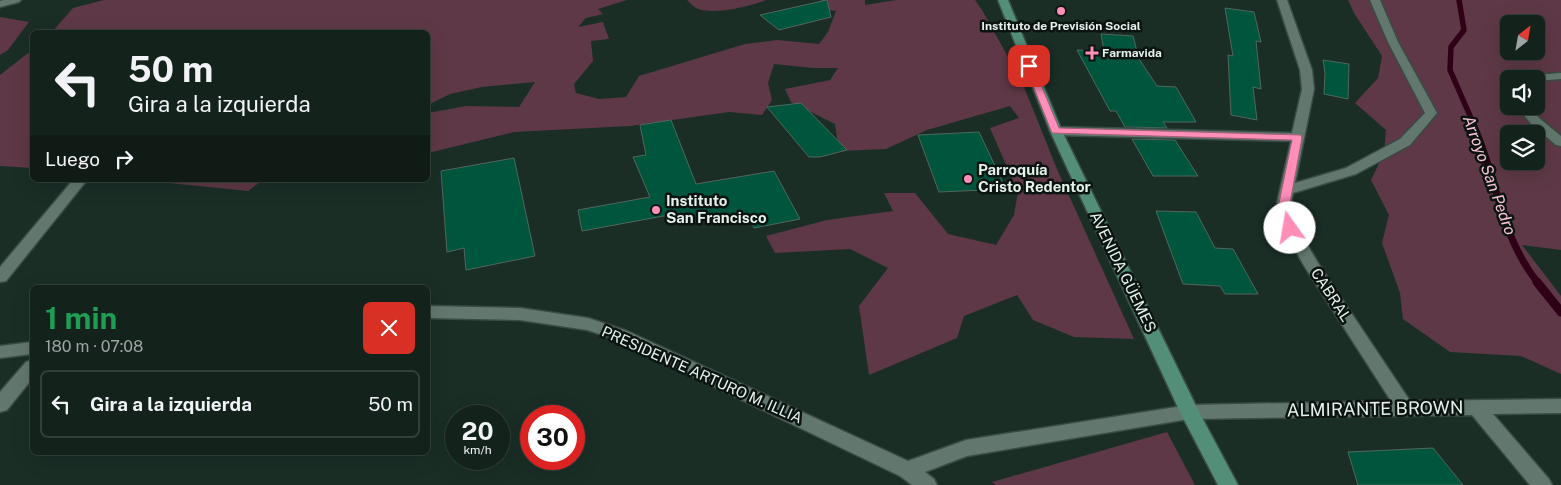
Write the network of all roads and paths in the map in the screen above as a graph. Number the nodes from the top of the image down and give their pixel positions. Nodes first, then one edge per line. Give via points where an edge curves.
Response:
1 (16, 0) edge
2 (1003, 0) edge
3 (1282, 0) edge
4 (1375, 0) edge
5 (0, 4) edge
6 (1561, 76) edge
7 (1545, 77) edge
8 (1530, 115) edge
9 (1056, 131) junction
10 (1298, 138) junction
11 (1561, 142) edge
12 (78, 182) edge
13 (1287, 190) junction
14 (0, 277) edge
15 (430, 312) edge
16 (30, 348) edge
17 (0, 352) edge
18 (30, 369) edge
19 (0, 405) edge
20 (1561, 406) edge
21 (1404, 407) junction
22 (1477, 408) junction
23 (1190, 412) junction
24 (907, 470) junction
25 (926, 485) edge
26 (1228, 485) edge
27 (1542, 485) edge

1 - 5 street
2 - 9 main road, AVENIDA GÜEMES
3 - 10 street, CABRAL via 1306,70 1308,89
4 - 13 street via 1393,42 1431,113 1405,142 1351,171
6 - 7 street
8 - 11 street
9 - 10 street
9 - 23 main road, AVENIDA GÜEMES
10 - 13 street, CABRAL
12 - 14 street
13 - 21 street, CABRAL via 1284,203 1290,228
15 - 24 street, PRESIDENTE ARTURO M. ILLIA via 520,314 605,329 659,351
16 - 17 street
18 - 19 street
20 - 22 street, ALMIRANTE BROWN
21 - 22 street, ALMIRANTE BROWN
21 - 23 street, ALMIRANTE BROWN
22 - 27 street
23 - 24 street, ALMIRANTE BROWN via 966,448
23 - 26 main road, AVENIDA GÜEMES
24 - 25 street, PRESIDENTE ARTURO M. ILLIA

